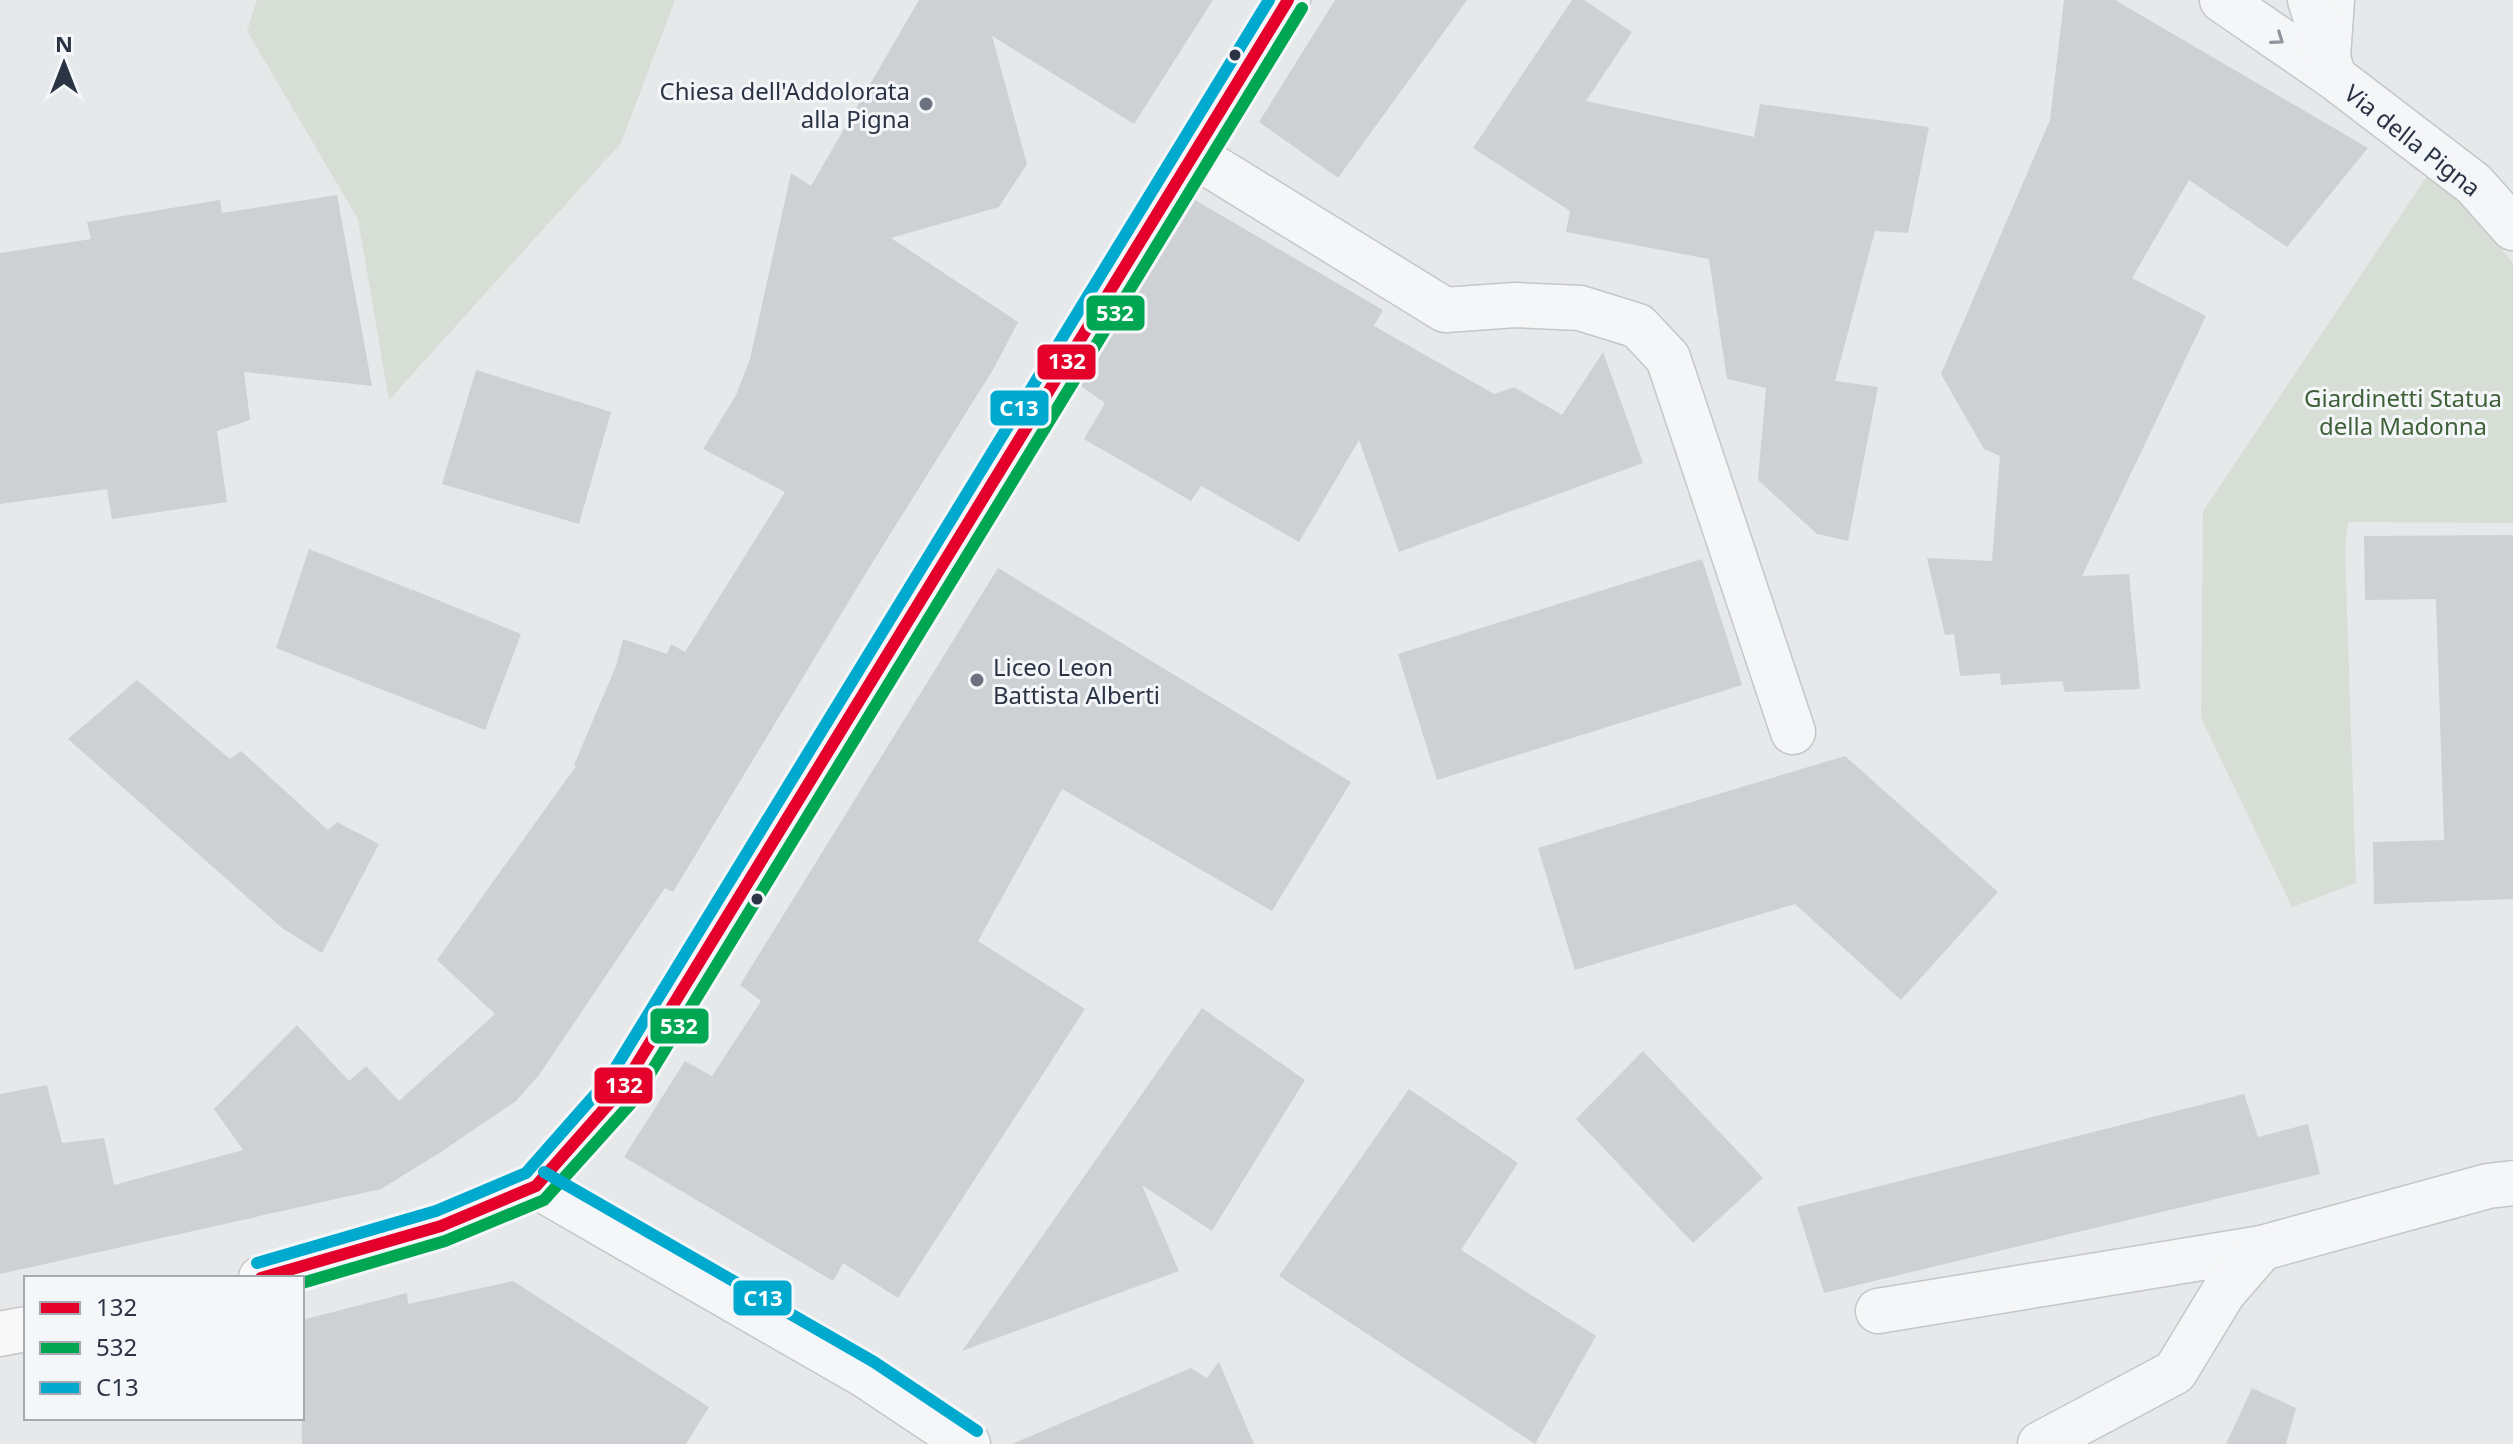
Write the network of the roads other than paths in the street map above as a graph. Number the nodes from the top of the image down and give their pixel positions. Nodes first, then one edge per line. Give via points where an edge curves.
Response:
1 (1288, 0) edge
2 (2222, 0) edge
3 (2310, 0) edge
4 (2340, 0) edge
5 (2334, 77) junction
6 (1192, 154) junction
7 (2513, 228) edge
8 (1793, 732) dead end
9 (2513, 1183) edge
10 (536, 1186) junction
11 (2262, 1248) junction
12 (268, 1276) edge
13 (1878, 1311) dead end
14 (24, 1329) edge
15 (0, 1334) edge
16 (968, 1444) edge
17 (2040, 1444) edge

1 - 6 main road
2 -> 5 street
3 - 5 street, Via della Pigna
4 - 5 lane
5 - 7 street, Via della Pigna via 2474,184
6 - 8 street via 1445,310 1580,308 1638,326 1668,358
6 - 10 main road via 621,1090
9 - 11 street
10 - 12 main road via 441,1226
10 - 16 street via 866,1376
11 - 13 street
11 - 17 street via 2223,1293 2175,1372
14 - 15 main road

